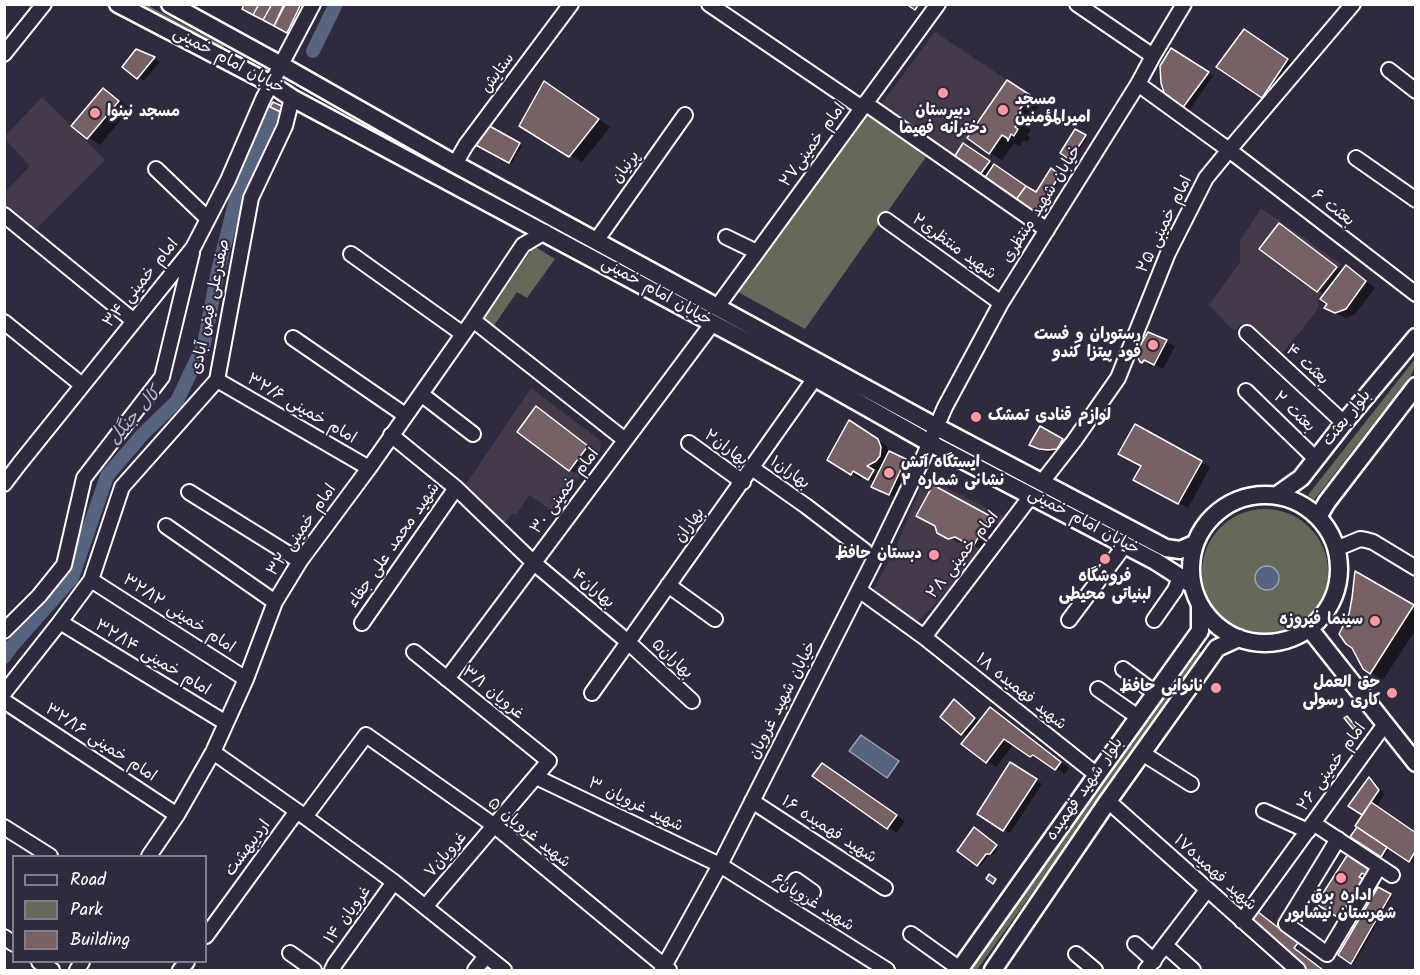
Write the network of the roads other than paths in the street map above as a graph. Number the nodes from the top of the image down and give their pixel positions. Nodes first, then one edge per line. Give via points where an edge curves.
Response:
1 (44, 4) edge
2 (118, 4) edge
3 (170, 4) edge
4 (313, 4) edge
5 (571, 4) edge
6 (709, 4) edge
7 (938, 4) edge
8 (1077, 4) edge
9 (1184, 4) edge
10 (1353, 4) edge
11 (4, 54) edge
12 (1153, 56) junction
13 (281, 65) junction
14 (1389, 70) dead end
15 (271, 84) junction
16 (1138, 84) junction
17 (1416, 91) edge
18 (292, 98) junction
19 (863, 105) junction
20 (686, 115) dead end
21 (1229, 150) junction
22 (1356, 158) dead end
23 (455, 164) junction
24 (156, 169) dead end
25 (1416, 200) edge
26 (4, 215) edge
27 (208, 219) junction
28 (523, 220) junction
29 (886, 220) dead end
30 (1047, 230) junction
31 (545, 232) junction
32 (726, 237) dead end
33 (596, 241) junction
34 (523, 245) junction
35 (193, 248) junction
36 (757, 252) junction
37 (351, 254) dead end
38 (1416, 294) edge
39 (1001, 303) junction
40 (717, 307) junction
41 (473, 320) junction
42 (134, 321) junction
43 (4, 322) edge
44 (712, 324) junction
45 (1247, 333) dead end
46 (463, 334) junction
47 (1416, 337) edge
48 (293, 338) dead end
49 (815, 378) junction
50 (216, 380) junction
51 (82, 385) junction
52 (1246, 391) dead end
53 (1413, 393) edge
54 (421, 394) junction
55 (405, 415) junction
56 (1344, 423) junction
57 (936, 426) junction
58 (473, 434) dead end
59 (391, 435) junction
60 (625, 440) junction
61 (928, 442) junction
62 (689, 443) dead end
63 (1316, 459) junction
64 (369, 468) junction
65 (752, 468) junction
66 (743, 482) junction
67 (1042, 482) junction
68 (4, 484) edge
69 (456, 488) junction
70 (189, 492) dead end
71 (1277, 495) junction
72 (1031, 496) junction
73 (1318, 517) junction
74 (166, 526) dead end
75 (1194, 544) junction
76 (1125, 546) junction
77 (1336, 549) junction
78 (865, 551) dead end
79 (300, 561) junction
80 (534, 563) junction
81 (1416, 568) edge
82 (91, 580) junction
83 (1186, 581) junction
84 (668, 585) junction
85 (859, 590) junction
86 (275, 602) junction
87 (1200, 606) junction
88 (714, 619) dead end
89 (1069, 620) dead end
90 (1154, 620) dead end
91 (60, 622) junction
92 (362, 623) dead end
93 (1309, 628) junction
94 (4, 631) edge
95 (924, 637) junction
96 (1239, 638) junction
97 (628, 642) junction
98 (414, 652) dead end
99 (1123, 669) dead end
100 (246, 678) junction
101 (447, 679) junction
102 (1098, 689) dead end
103 (4, 693) edge
104 (592, 693) dead end
105 (1155, 693) junction
106 (4, 701) edge
107 (692, 701) dead end
108 (1138, 717) junction
109 (226, 723) junction
110 (1385, 724) junction
111 (366, 735) joint
112 (213, 752) junction
113 (1142, 753) junction
114 (549, 761) joint
115 (1416, 763) edge
116 (1097, 775) junction
117 (536, 777) junction
118 (1191, 784) dead end
119 (752, 801) junction
120 (1108, 801) junction
121 (1264, 811) dead end
122 (177, 814) junction
123 (301, 814) junction
124 (495, 826) junction
125 (4, 827) edge
126 (1310, 827) junction
127 (1338, 839) junction
128 (48, 855) edge
129 (150, 855) edge
130 (720, 865) junction
131 (1379, 867) junction
132 (1392, 875) dead end
133 (394, 882) junction
134 (885, 888) dead end
135 (1207, 890) junction
136 (813, 892) dead end
137 (780, 903) junction
138 (425, 907) junction
139 (1242, 921) junction
140 (911, 934) dead end
141 (207, 935) edge
142 (1135, 944) dead end
143 (1166, 946) junction
144 (290, 953) dead end
145 (1076, 954) dead end
146 (486, 956) junction
147 (1150, 966) edge
148 (665, 969) edge
149 (314, 970) edge
150 (332, 970) edge
151 (474, 970) edge
152 (504, 970) edge
153 (887, 970) edge
154 (960, 970) edge
155 (993, 970) edge
156 (1095, 970) edge
157 (1193, 970) edge
158 (1298, 970) edge

1 - 11 street
2 - 15 main road, خیابان امام خمینی
3 - 13 main road, خیابان امام خمینی
4 - 13 street, امام خمینی ۳۴
5 - 23 street, ستایش
6 - 19 street
7 - 19 street, امام خمینی۲۷
8 - 12 street
9 - 12 street, خیابان شهید منتظری
10 - 21 street, امام خمینی ۲۵
12 - 16 street, خیابان شهید منتظری
13 - 15 street, امام خمینی ۳۴
13 - 23 main road, خیابان امام خمینی
14 - 17 street
15 - 18 main road, خیابان امام خمینی
15 - 27 street, امام خمینی ۳۴
16 - 21 street, بعثت ۶
16 - 30 street, خیابان شهید منتظری
18 - 28 main road, خیابان امام خمینی
18 - 50 street, صفدرعلی فیض آبادی via 285,126 251,198
19 - 30 street
19 - 36 street, امام خمینی۲۷
20 - 33 street, پرنیان
21 - 38 street, بعثت ۶
21 - 67 street, امام خمینی ۲۵ via 1206,178 1167,253 1118,378
22 - 25 street
23 - 33 main road, خیابان امام خمینی
24 - 27 street
26 - 42 street
27 - 35 street, امام خمینی ۳۴
28 - 31 main road, خیابان امام خمینی
28 - 34 street
29 - 39 street, شهید منتظری۲
30 - 39 street, خیابان شهید منتظری
31 - 34 street
31 - 44 main road, خیابان امام خمینی
32 - 36 street
33 - 40 main road, خیابان امام خمینی
34 - 41 street, امام خمینی ۳۲
35 - 42 street, امام خمینی ۳۴
35 - 94 street via 162,378 84,478 64,565
36 - 40 street, امام خمینی۲۷
37 - 46 street
39 - 57 street, خیابان شهید منتظری
40 - 57 main road, خیابان امام خمینی
41 - 46 street, امام خمینی ۳۲
41 - 60 street
42 - 51 street, امام خمینی ۳۴
43 - 51 street
44 - 49 main road, خیابان امام خمینی
44 - 60 street, امام خمینی ۳۰
45 - 56 street, بعثت ۴
46 - 54 street, امام خمینی ۳۲
47 - 56 main road, بلوار بعثت
48 - 55 street
49 - 61 main road, خیابان امام خمینی
49 - 65 street, بهاران
50 - 64 street, امام خمینی ۳۲/۶
50 - 82 street, صفدرعلی فیض آبادی via 122,487
51 - 68 street, امام خمینی ۳۴
52 - 63 street, بعثت ۲
53 - 73 main road, بلوار بعثت
54 - 55 street, امام خمینی ۳۲
54 - 58 street
55 - 59 street, امام خمینی ۳۲
56 - 63 main road, بلوار بعثت
57 - 61 street, خیابان شهید منتظری
57 - 67 main road, خیابان امام خمینی
59 - 64 street, امام خمینی ۳۲
59 - 69 street, بهاران۴
60 - 80 street, امام خمینی ۳۰
61 - 72 main road, خیابان امام خمینی
61 - 85 street, خیابان شهید غرویان
62 - 66 street, بهاران۲
63 - 71 main road, بلوار بعثت via 1301,478
64 - 79 street, امام خمینی ۳۲
65 - 66 street, بهاران
65 - 78 street, بهاران۱
66 - 84 street, بهاران
67 - 75 main road, خیابان امام خمینی via 1166,548 1180,550
69 - 80 street, بهاران۴
69 - 92 street, شهید محمد علی جفاء
70 - 79 street
71 - 73 main road via 1306,507
71 - 75 main road via 1236,500 1218,510
72 - 76 main road, خیابان امام خمینی
72 - 95 street, امام خمینی ۲۸
73 - 77 main road
74 - 86 street
75 - 83 main road
76 - 83 main road, خیابان امام خمینی
76 - 89 street
77 - 81 street via 1366,540
77 - 93 main road via 1336,590 1330,605
79 - 86 street, امام خمینی ۳۲
80 - 97 street, بهاران۴
80 - 101 street, امام خمینی ۳۰
82 - 91 street, صفدرعلی فیض آبادی
82 - 100 street, امام خمینی ۳۲/۱۲
83 - 87 main road
83 - 90 street
84 - 88 street
84 - 97 street, بهاران
85 - 95 street, شهید فهمیده ۱۸
85 - 119 street, خیابان شهید غرویان
86 - 100 street, امام خمینی ۳۲
87 - 96 main road via 1223,631
87 - 105 main road, بلوار شهید فهمیده via 1200,632
91 - 103 street, صفدرعلی فیض آبادی
91 - 109 street, امام خمینی ۳۲/۱۴
93 - 96 main road via 1287,639 1263,643
93 - 110 main road
95 - 116 street, شهید فهمیده ۱۸
96 - 113 main road, بلوار شهید فهمیده via 1217,648
97 - 104 street, بهاران
97 - 107 street, بهاران۵
98 - 101 street, غرویان ۳/۱
99 - 105 street
100 - 109 street, امام خمینی ۳۲
101 - 114 street, غرویان ۳/۱
102 - 108 street
105 - 108 main road, بلوار شهید فهمیده
106 - 122 street, امام خمینی ۳۲/۱۶
108 - 116 main road, بلوار شهید فهمیده
109 - 112 street, امام خمینی ۳۲
110 - 115 main road
110 - 126 street, امام خمینی ۲۶
111 - 123 street, اردیبهشت
111 - 124 street, شهید غرویان ۵
112 - 122 street, امام خمینی ۳۲
112 - 123 street
113 - 118 street
113 - 120 main road, بلوار شهید فهمیده
114 - 117 street, غرویان۷
116 - 154 main road, بلوار شهید فهمیده
117 - 124 street, غرویان۷
117 - 130 street, شهید غرویان ۳
119 - 130 street, خیابان شهید غرویان
119 - 134 street, شهید فهمیده ۱۶
120 - 135 street, شهید فهمیده۱۷
120 - 155 main road, بلوار شهید فهمیده
121 - 126 street
122 - 129 street, امام خمینی ۳۲
123 - 133 street
123 - 141 street, اردیبهشت
124 - 138 street, غرویان۷
124 - 148 street, شهید غرویان ۵
125 - 128 street
126 - 127 street
126 - 139 street, امام خمینی ۲۶
127 - 131 street
127 - 131 street via 1286,924 1327,954
130 - 137 street, شهید غرویان۶
130 - 148 street, خیابان شهید غرویان
131 - 132 street
133 - 138 street
133 - 150 street, غرویان ۱۴
135 - 139 street, شهید فهمیده۱۷
135 - 143 street
136 - 137 street via 796,880
137 - 153 street, شهید غرویان۶
138 - 146 street
139 - 158 street, شهید فهمیده۱۷
140 - 154 street
142 - 147 street
143 - 147 street
143 - 157 street
144 - 149 street
145 - 156 street
146 - 151 street
146 - 152 street

